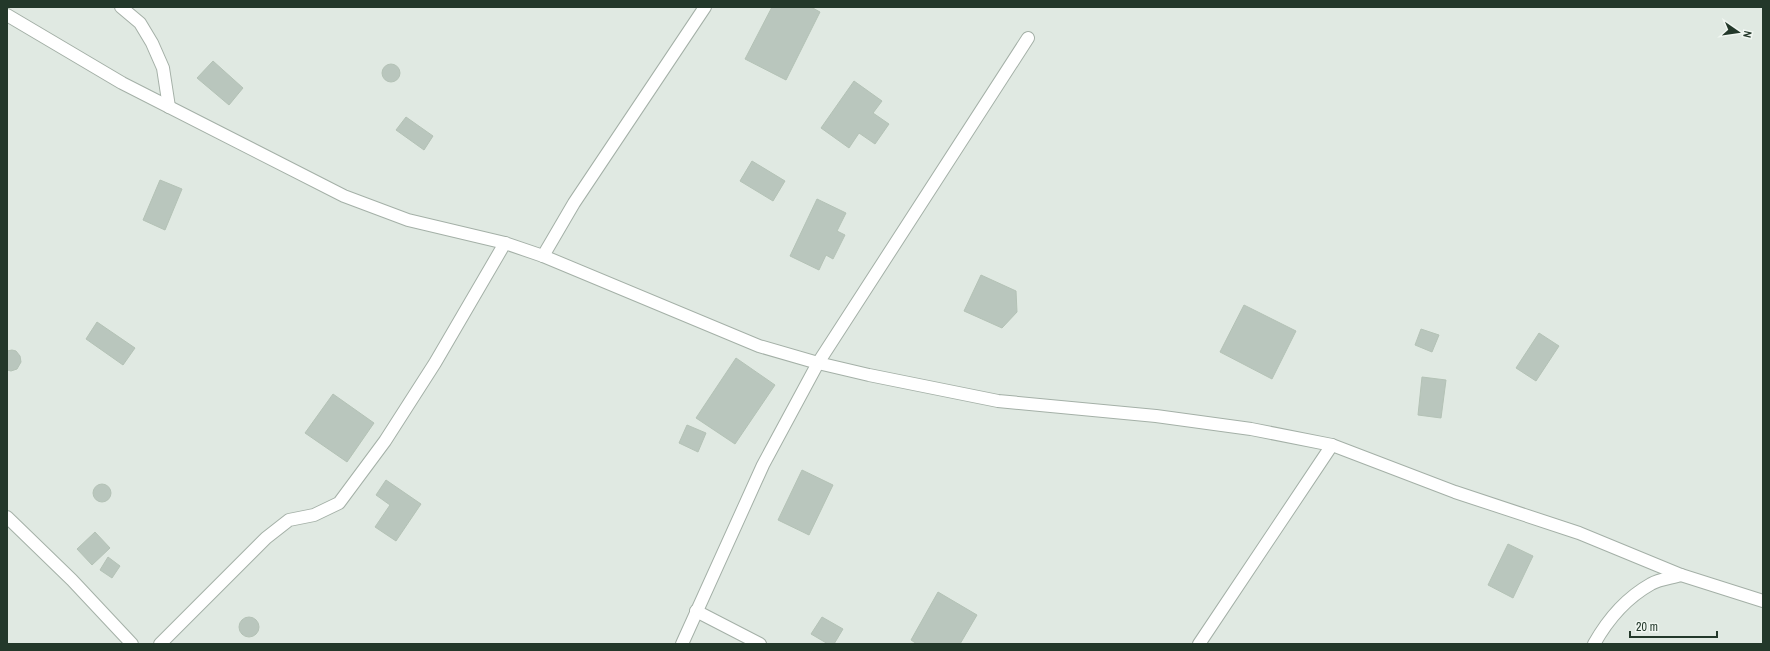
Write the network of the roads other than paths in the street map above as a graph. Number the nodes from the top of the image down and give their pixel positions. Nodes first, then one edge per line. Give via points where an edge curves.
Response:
1 (120, 7) edge
2 (706, 7) edge
3 (7, 15) edge
4 (1028, 38) dead end
5 (170, 107) junction
6 (505, 243) junction
7 (543, 256) junction
8 (818, 363) junction
9 (1332, 445) junction
10 (7, 517) edge
11 (1681, 575) junction
12 (1763, 601) edge
13 (696, 611) junction
14 (132, 644) edge
15 (160, 644) edge
16 (682, 644) edge
17 (760, 644) edge
18 (1199, 644) edge
19 (1594, 644) edge

1 - 5 street via 140,23 152,43 163,68
2 - 7 street via 574,203
3 - 5 street via 122,83
4 - 8 street
5 - 6 street via 344,196 408,220
6 - 7 street
6 - 15 street via 389,434 339,503 314,515 289,520 266,538
7 - 8 street via 759,346
8 - 9 street via 998,401 1156,416 1251,429
8 - 13 street via 762,465
9 - 11 street via 1455,492 1579,533
9 - 18 street
10 - 14 street via 72,580
11 - 12 street
11 - 19 street via 1652,583 1624,603 1604,626
13 - 16 street
13 - 17 street

